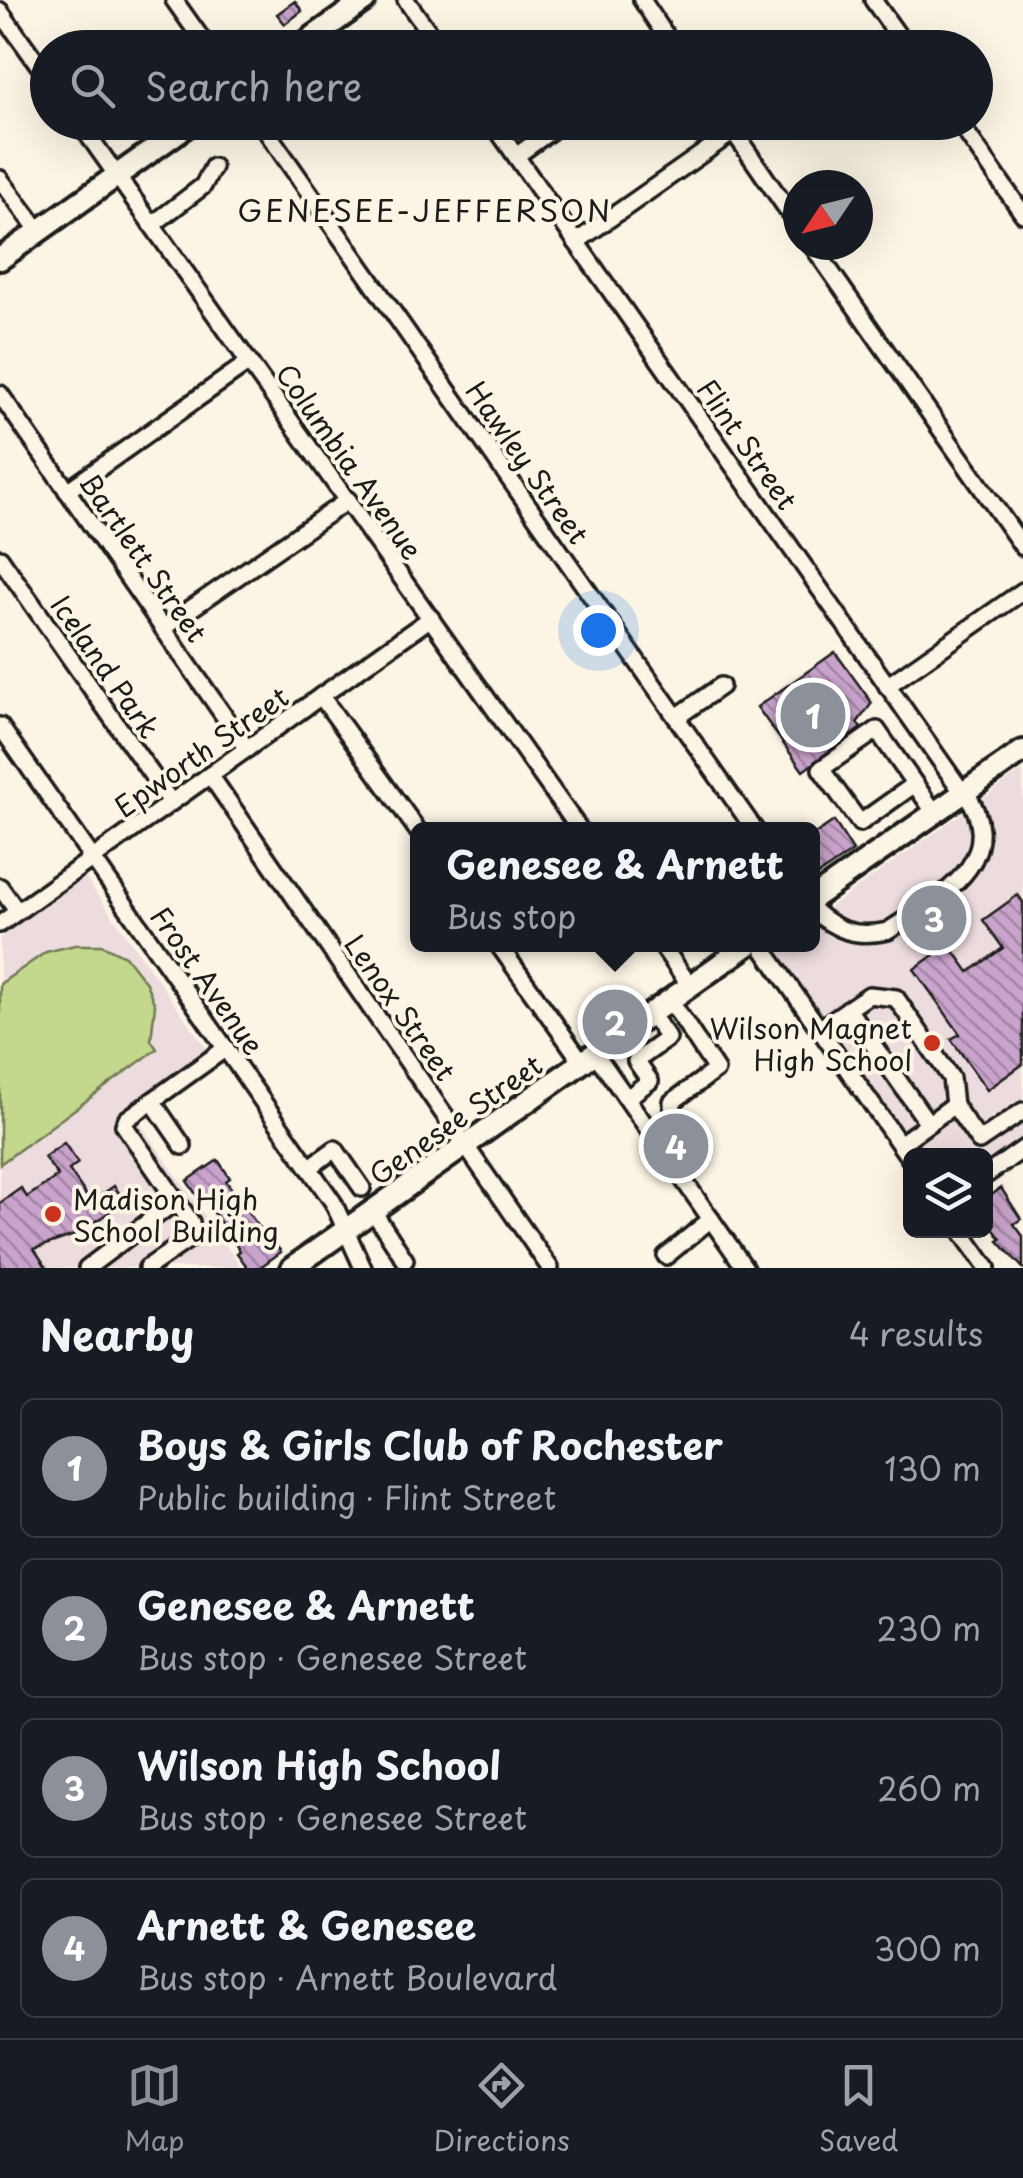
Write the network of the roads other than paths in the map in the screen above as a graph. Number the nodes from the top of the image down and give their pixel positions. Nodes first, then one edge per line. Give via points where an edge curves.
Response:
1 (196, 0) edge
2 (365, 0) edge
3 (406, 0) edge
4 (642, 0) edge
5 (873, 0) edge
6 (178, 5) edge
7 (0, 11) edge
8 (195, 30) edge
9 (323, 30) edge
10 (427, 30) edge
11 (662, 30) edge
12 (894, 30) edge
13 (30, 53) edge
14 (92, 140) edge
15 (167, 140) edge
16 (273, 140) edge
17 (505, 140) edge
18 (538, 140) edge
19 (713, 140) edge
20 (739, 140) edge
21 (972, 140) edge
22 (516, 156) junction
23 (213, 167) dead end
24 (117, 176) junction
25 (0, 179) edge
26 (783, 203) edge
27 (1023, 214) edge
28 (152, 225) junction
29 (39, 231) junction
30 (576, 242) junction
31 (2, 254) edge
32 (823, 260) edge
33 (249, 362) junction
34 (0, 394) edge
35 (67, 490) junction
36 (348, 500) junction
37 (1023, 516) edge
38 (1009, 526) junction
39 (1023, 547) edge
40 (0, 558) edge
41 (1023, 591) edge
42 (431, 618) junction
43 (163, 628) junction
44 (721, 686) dead end
45 (888, 686) junction
46 (322, 696) junction
47 (676, 718) junction
48 (0, 726) edge
49 (247, 749) junction
50 (1023, 751) edge
51 (210, 775) junction
52 (915, 784) junction
53 (964, 792) junction
54 (171, 802) junction
55 (935, 813) junction
56 (412, 822) edge
57 (574, 822) edge
58 (749, 822) edge
59 (92, 858) junction
60 (0, 887) edge
61 (820, 894) edge
62 (17, 912) junction
63 (820, 916) edge
64 (0, 924) edge
65 (504, 952) edge
66 (667, 952) edge
67 (738, 952) edge
68 (766, 952) edge
69 (690, 986) junction
70 (670, 1000) junction
71 (848, 1009) junction
72 (651, 1014) junction
73 (819, 1029) junction
74 (624, 1033) junction
75 (226, 1048) junction
76 (641, 1057) junction
77 (589, 1058) junction
78 (626, 1098) junction
79 (152, 1102) junction
80 (954, 1105) junction
81 (1023, 1111) edge
82 (928, 1123) junction
83 (652, 1134) junction
84 (900, 1144) junction
85 (466, 1145) junction
86 (183, 1146) dead end
87 (903, 1148) edge
88 (1023, 1149) edge
89 (309, 1168) junction
90 (993, 1169) edge
91 (362, 1188) dead end
92 (176, 1201) junction
93 (373, 1211) junction
94 (711, 1219) junction
95 (347, 1229) junction
96 (966, 1238) edge
97 (666, 1256) dead end
98 (406, 1260) dead end
99 (88, 1268) edge
100 (147, 1268) edge
101 (292, 1268) edge
102 (363, 1268) edge
103 (550, 1268) edge
104 (745, 1268) edge
105 (987, 1268) edge

1 - 6 street
2 - 9 main road
3 - 10 street
4 - 11 street
5 - 12 street
6 - 8 street
7 - 13 street
14 - 24 street, Columbia Avenue
15 - 24 main road
16 - 47 street, Hawley Street
17 - 22 street, Flint Street
18 - 22 street
19 - 30 street
20 - 26 street
21 - 27 street
22 - 30 street, Flint Street
23 - 28 street via 204,186
24 - 28 street, Columbia Avenue
24 - 29 main road
25 - 29 street
28 - 33 street, Columbia Avenue
29 - 31 main road
30 - 45 street, Flint Street
32 - 38 street
33 - 35 street
33 - 36 street, Columbia Avenue
34 - 35 street, Bartlett Street
35 - 43 street, Bartlett Street
36 - 42 street, Columbia Avenue
36 - 43 street
37 - 38 street
38 - 39 street
40 - 54 street, Iceland Park
41 - 45 street
42 - 46 street, Epworth Street
42 - 57 street, Columbia Avenue
43 - 49 street, Bartlett Street
44 - 47 street
45 - 53 street, Flint Street
46 - 49 street, Epworth Street
46 - 56 street
47 - 58 street, Hawley Street
48 - 59 street, Frost Avenue
49 - 51 street, Epworth Street
50 - 53 main road
51 - 54 street, Epworth Street
51 - 85 street, Lenox Street
52 - 52 street via 876,730 821,769 860,824
52 - 55 street
53 - 55 main road
53 - 63 street, Flint Street via 980,825 972,867 961,880 888,931 855,935
54 - 59 street, Epworth Street
55 - 61 main road
59 - 62 street, Epworth Street
59 - 75 street, Frost Avenue
60 - 62 street
62 - 64 street, Epworth Street
65 - 77 street
66 - 69 street
67 - 69 main road, Genesee Street
68 - 73 street
69 - 70 main road, Genesee Street
70 - 72 main road, Genesee Street
70 - 83 street via 716,1070 672,1102 673,1120
71 - 73 street
71 - 80 street via 869,994 896,998 951,1078
71 - 82 street
72 - 74 main road, Genesee Street
72 - 76 street via 668,1038
73 - 84 street
74 - 76 street
74 - 77 main road, Genesee Street
75 - 79 street
75 - 89 street, Frost Avenue
76 - 78 street via 636,1061 650,1081
77 - 78 street
77 - 85 main road, Genesee Street
78 - 83 street
79 - 86 street
79 - 92 street via 124,1126
80 - 81 street via 979,1141
80 - 82 street
82 - 84 street
83 - 94 street
84 - 87 street
85 - 93 main road, Genesee Street
85 - 103 street, Lenox Street
88 - 90 street
89 - 91 street via 335,1149
89 - 95 street, Frost Avenue
92 - 99 street
92 - 100 street via 191,1222 192,1237
93 - 95 main road, Genesee Street
93 - 98 street
94 - 97 street
94 - 104 street
95 - 101 main road, Genesee Street
95 - 102 street, Frost Avenue
96 - 105 street

